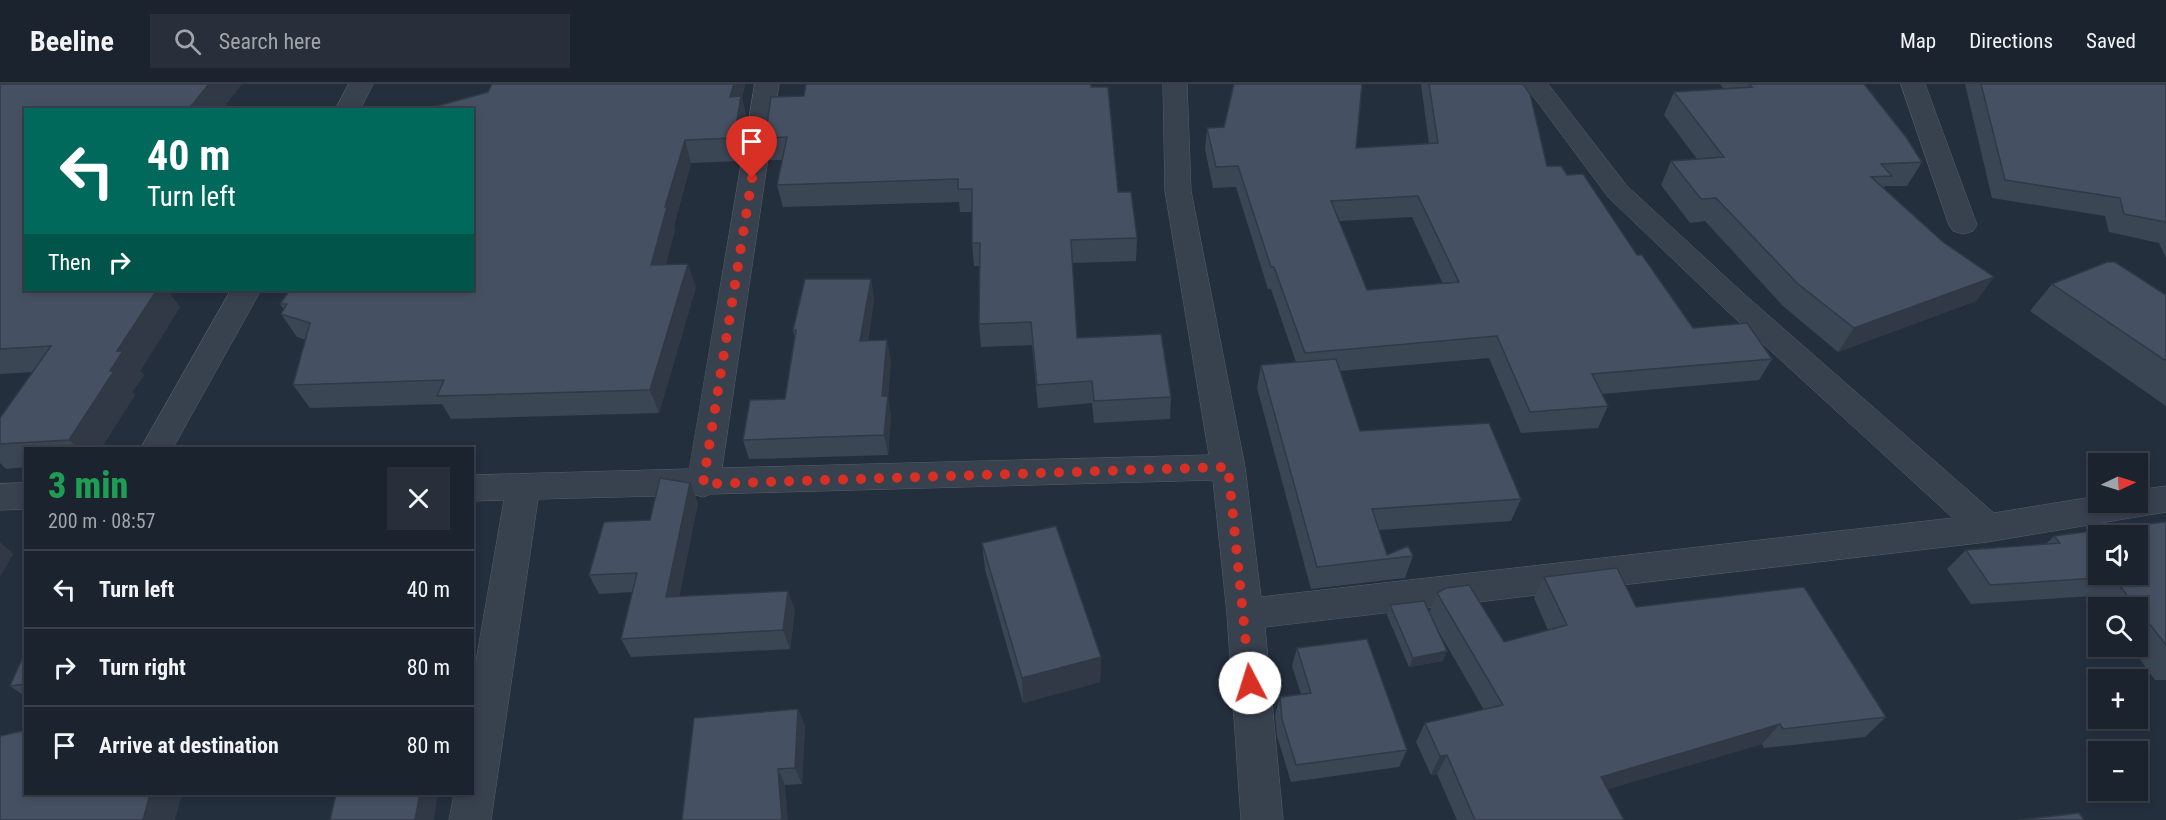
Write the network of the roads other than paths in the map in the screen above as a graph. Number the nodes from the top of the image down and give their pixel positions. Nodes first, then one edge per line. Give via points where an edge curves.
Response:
1 (361, 84) edge
2 (767, 84) edge
3 (1175, 84) edge
4 (1536, 84) edge
5 (1913, 84) edge
6 (348, 108) edge
7 (1963, 225) dead end
8 (245, 291) edge
9 (158, 447) edge
10 (1228, 467) junction
11 (703, 484) junction
12 (474, 488) edge
13 (523, 489) junction
14 (24, 496) edge
15 (0, 497) edge
16 (2166, 499) edge
17 (1987, 528) junction
18 (1245, 614) junction
19 (470, 820) edge
20 (1262, 820) edge

1 - 6 street
2 - 11 street
3 - 10 street via 1178,191
4 - 17 street via 1618,192 1734,302
5 - 7 street
8 - 9 street
10 - 11 street
10 - 18 street
11 - 13 street
12 - 13 street
13 - 19 street
14 - 15 street
16 - 17 street
17 - 18 street
18 - 20 street

